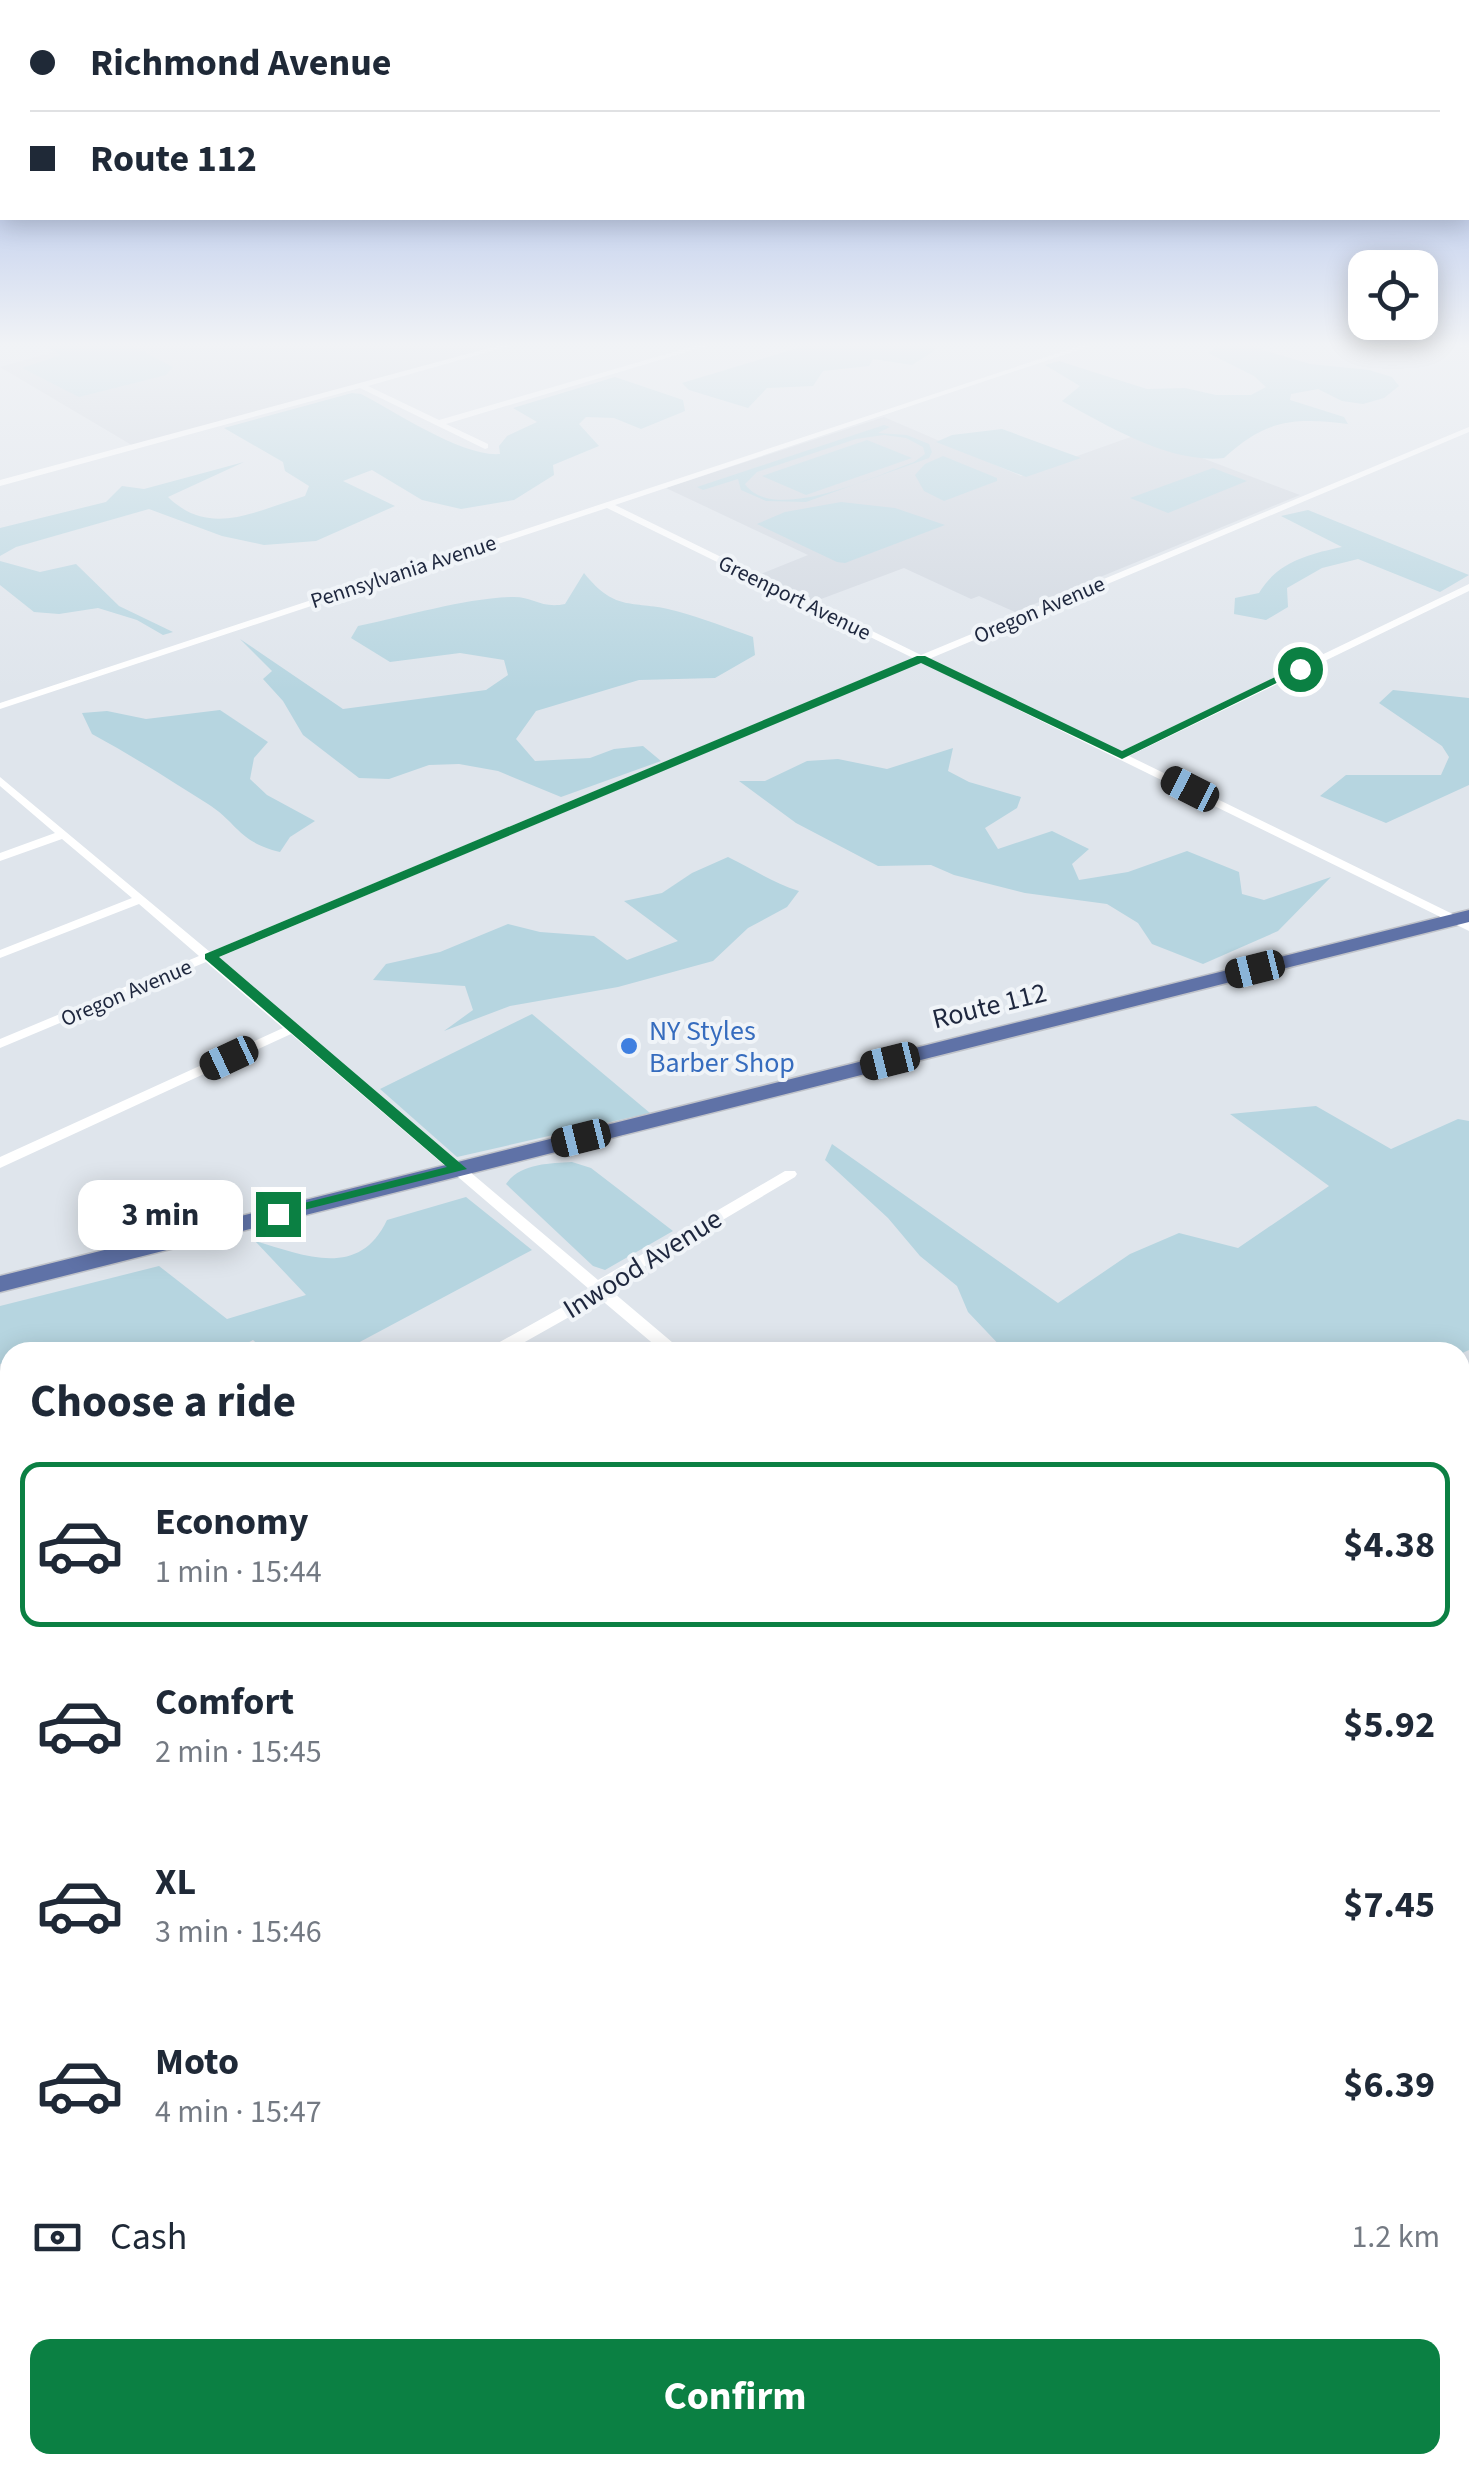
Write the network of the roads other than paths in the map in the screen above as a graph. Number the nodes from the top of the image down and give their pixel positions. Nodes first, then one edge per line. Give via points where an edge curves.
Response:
1 (89, 459) edge
2 (741, 459) edge
3 (1396, 459) edge
4 (0, 484) edge
5 (606, 504) junction
6 (1469, 587) edge
7 (921, 658) junction
8 (0, 706) edge
9 (1122, 755) junction
10 (0, 780) edge
11 (64, 834) junction
12 (0, 857) edge
13 (141, 899) junction
14 (1464, 921) edge
15 (0, 954) edge
16 (210, 956) junction
17 (294, 1028) junction
18 (0, 1044) edge
19 (0, 1163) edge
20 (460, 1169) junction
21 (790, 1174) dead end
22 (0, 1284) edge
23 (598, 1289) junction
24 (512, 1342) edge
25 (661, 1342) edge

1 - 4 street
2 - 5 street, Pennsylvania Avenue
3 - 7 street, Oregon Avenue
5 - 7 street, Greenport Avenue
5 - 8 street, Pennsylvania Avenue
6 - 9 street
7 - 9 street, Greenport Avenue
7 - 16 street, Oregon Avenue
9 - 14 street, Greenport Avenue
10 - 11 street
11 - 12 street
11 - 13 street
13 - 15 street
13 - 16 street
14 - 20 main road, Route 112
16 - 17 street
16 - 18 street, Oregon Avenue
17 - 19 street
17 - 20 street
20 - 22 main road, Route 112
20 - 23 street
21 - 23 street, Inwood Avenue
23 - 24 street, Inwood Avenue
23 - 25 street

